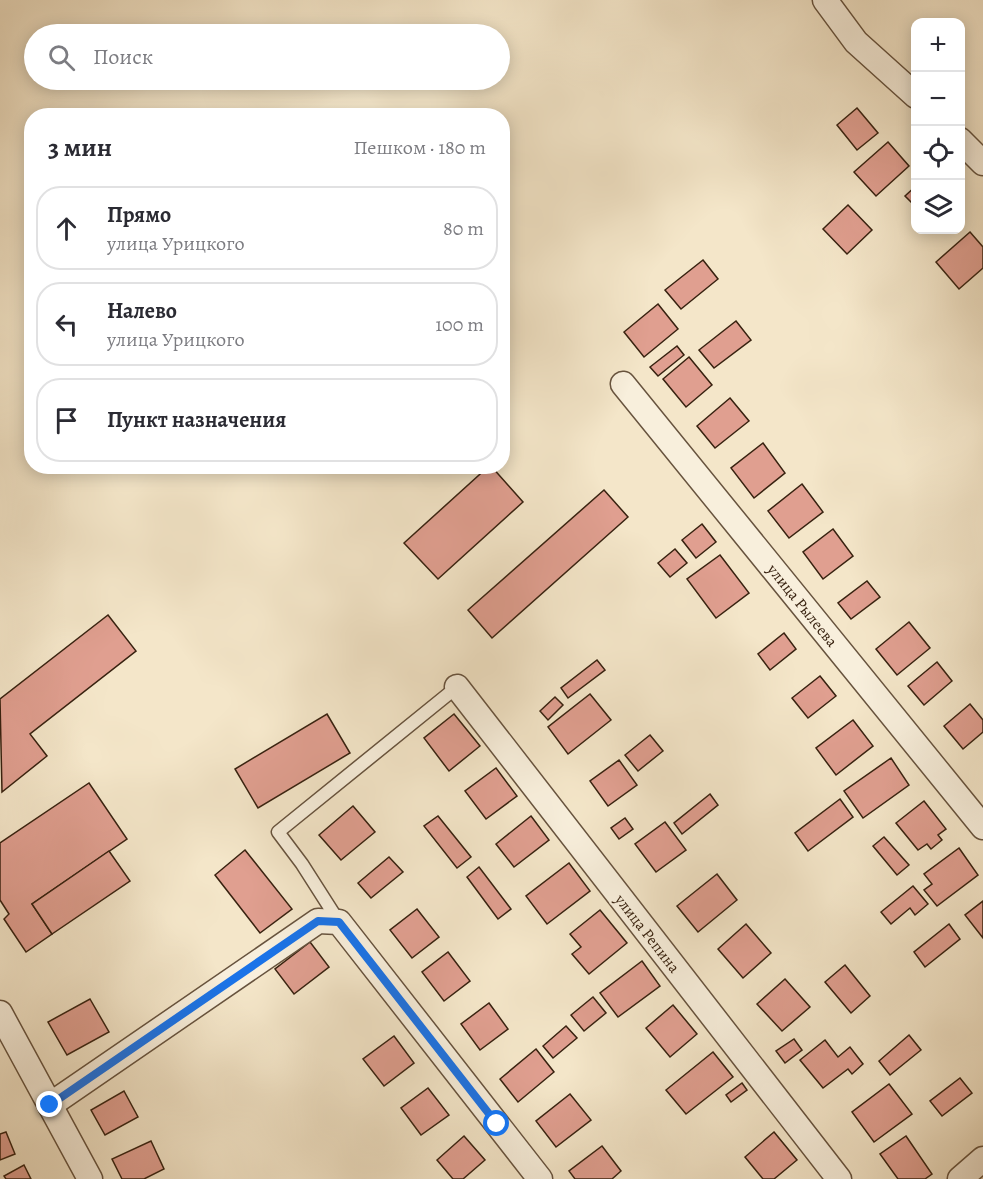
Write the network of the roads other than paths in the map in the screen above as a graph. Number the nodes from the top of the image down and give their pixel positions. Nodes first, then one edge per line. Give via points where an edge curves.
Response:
1 (825, 0) edge
2 (911, 92) edge
3 (965, 145) edge
4 (983, 163) edge
5 (623, 384) dead end
6 (457, 687) joint
7 (983, 827) edge
8 (339, 922) junction
9 (0, 1013) edge
10 (50, 1105) junction
11 (983, 1160) edge
12 (833, 1177) edge
13 (90, 1179) edge
14 (540, 1179) edge
15 (960, 1179) edge

1 - 2 street via 856,42
3 - 4 street
5 - 7 street, улица Рылеева
6 - 8 lane via 278,832
6 - 12 street, улица Репина
8 - 10 street via 318,921
8 - 14 street
9 - 10 street
10 - 13 street
11 - 15 street

